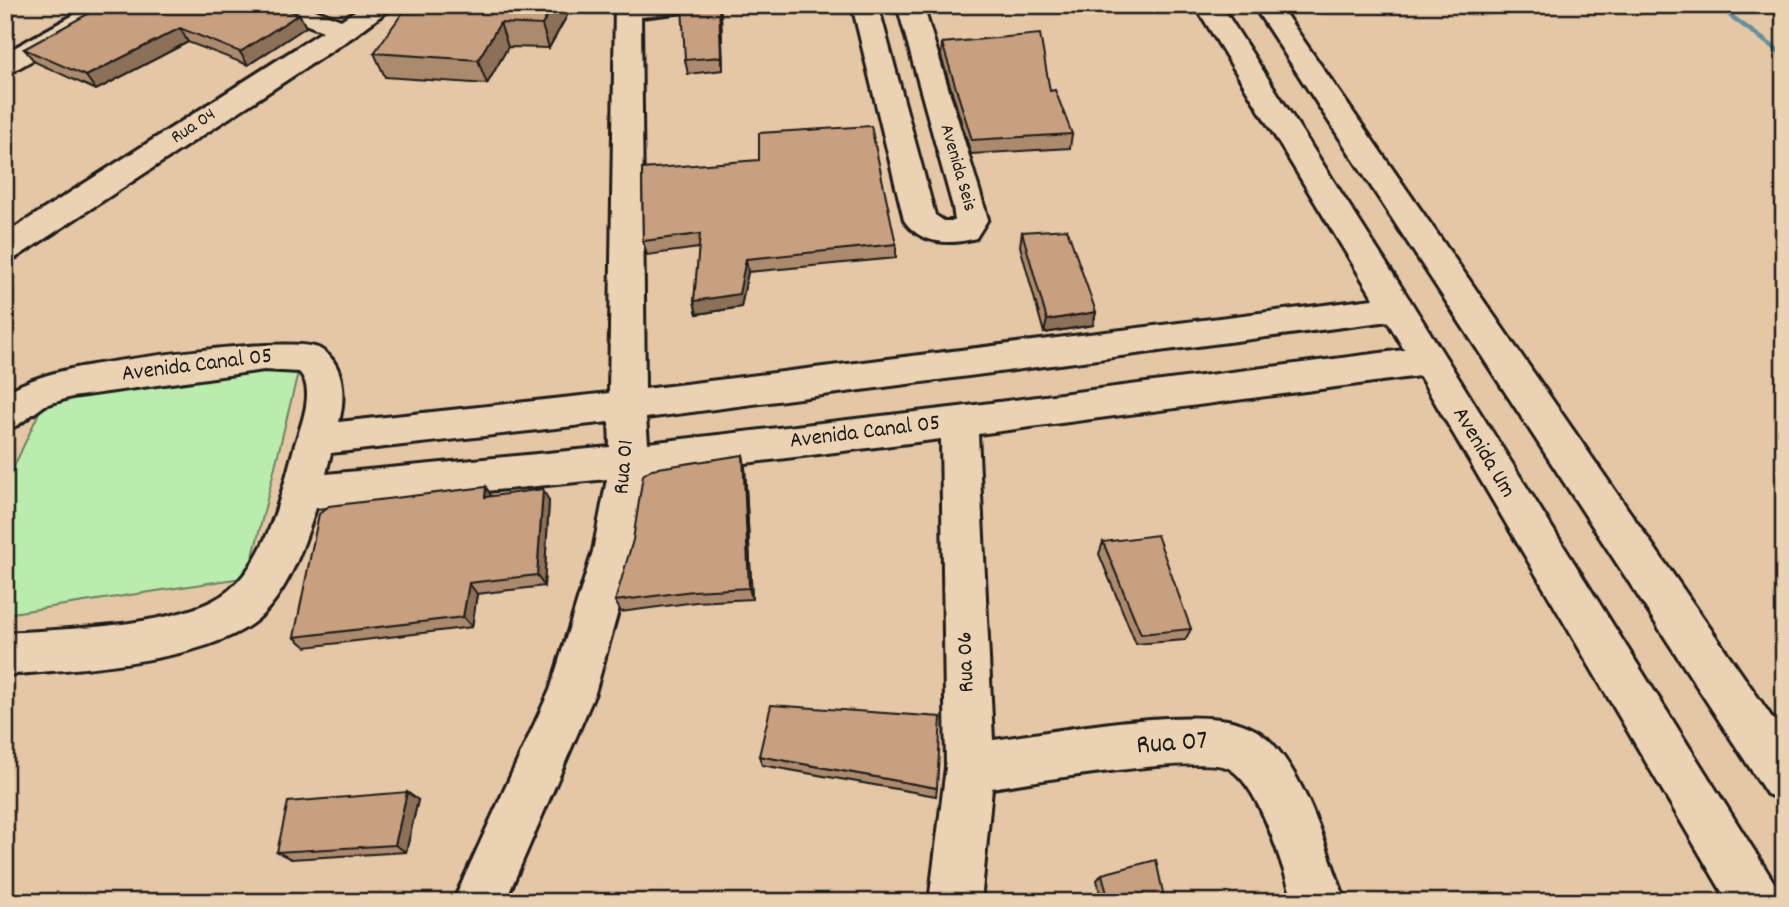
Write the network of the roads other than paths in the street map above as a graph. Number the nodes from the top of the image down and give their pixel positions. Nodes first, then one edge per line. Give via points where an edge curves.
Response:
1 (111, 5) edge
2 (278, 5) edge
3 (382, 5) edge
4 (693, 5) edge
5 (865, 5) edge
6 (910, 5) edge
7 (1208, 5) edge
8 (1266, 5) edge
9 (628, 8) edge
10 (345, 30) junction
11 (5, 64) edge
12 (5, 249) edge
13 (1397, 308) junction
14 (1427, 360) junction
15 (627, 406) junction
16 (5, 415) edge
17 (959, 422) junction
18 (315, 440) junction
19 (629, 461) junction
20 (303, 493) junction
21 (5, 654) edge
22 (970, 767) junction
23 (1784, 777) edge
24 (479, 902) edge
25 (954, 902) edge
26 (1320, 902) edge
27 (1757, 902) edge

1 - 11 street
2 - 10 street
3 - 10 street, Rua 04
4 - 9 street
5 - 6 street, Avenida Seis via 920,220 932,230 965,230 972,219
7 - 13 street, Avenida Um
8 - 23 street
9 - 15 street, Rua 01
10 - 12 street, Rua 04
13 - 14 street, Avenida Um
13 - 15 street
14 - 17 street, Avenida Canal 05
14 - 27 street, Avenida Um
15 - 18 street
15 - 19 street, Rua 01
16 - 18 street, Avenida Canal 05 via 33,394 72,383 293,356 308,359 323,373 324,408
17 - 19 street, Avenida Canal 05
17 - 22 street, Rua 06
18 - 20 street, Avenida Canal 05
19 - 20 street, Avenida Canal 05
19 - 24 street, Rua 01 via 614,551 572,694
20 - 21 street, Avenida Canal 05 via 258,590 225,617 159,636
22 - 25 street, Rua 06
22 - 26 street, Rua 07 via 1184,740 1241,747 1271,784 1288,816

